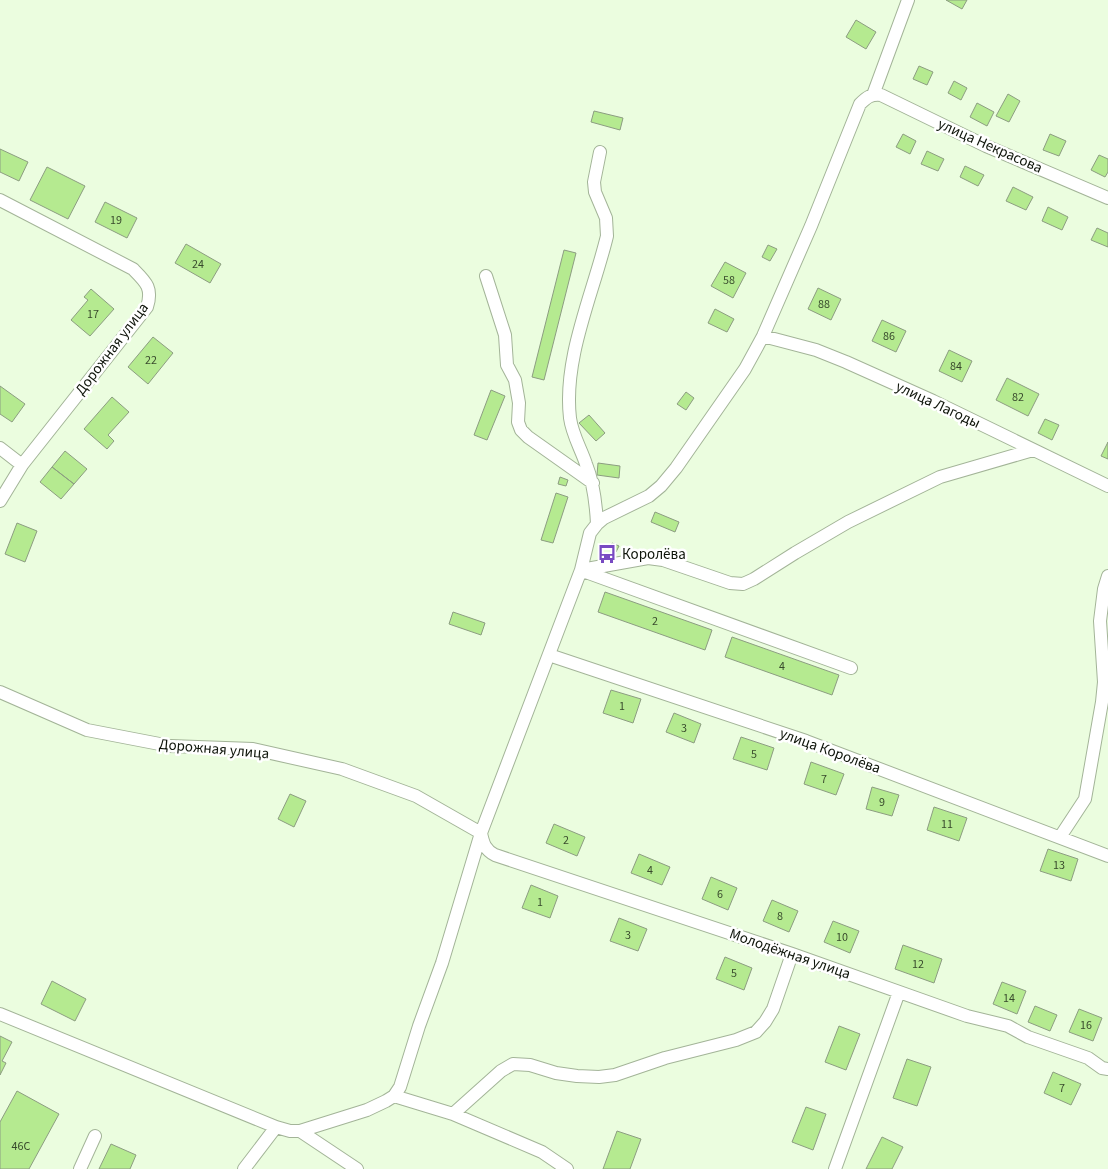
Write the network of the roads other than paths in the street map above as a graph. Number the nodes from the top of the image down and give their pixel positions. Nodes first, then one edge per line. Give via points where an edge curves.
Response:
1 (908, 0) edge
2 (873, 94) junction
3 (600, 152) dead end
4 (1108, 198) edge
5 (0, 200) edge
6 (486, 276) dead end
7 (763, 336) junction
8 (0, 448) edge
9 (1033, 450) junction
10 (22, 465) junction
11 (593, 483) junction
12 (1108, 486) edge
13 (0, 501) edge
14 (597, 524) junction
15 (581, 570) junction
16 (1108, 576) edge
17 (549, 656) junction
18 (851, 668) dead end
19 (0, 692) edge
20 (481, 833) junction
21 (1060, 837) junction
22 (1108, 856) edge
23 (792, 954) junction
24 (899, 992) junction
25 (0, 1014) edge
26 (1108, 1069) edge
27 (394, 1096) junction
28 (453, 1114) junction
29 (276, 1127) junction
30 (300, 1131) junction
31 (95, 1136) dead end
32 (80, 1169) edge
33 (244, 1169) edge
34 (357, 1169) edge
35 (567, 1169) edge
36 (836, 1169) edge

1 - 2 street
2 - 4 street, улица Некрасова via 892,99 986,146
2 - 7 street via 866,97 856,111
3 - 11 street via 594,182 606,218 607,236 575,347 569,392 570,419
5 - 10 street, Дорожная улица via 133,269 144,279 150,298 147,307
6 - 11 street via 505,335 507,365 519,403 521,430
7 - 9 street, улица Лагоды via 846,362
7 - 14 street via 745,369 661,486
8 - 10 street
9 - 12 street, улица Лагоды
9 - 15 street via 940,477 848,522 743,584 730,584 663,560 648,558
10 - 13 street, Дорожная улица
11 - 14 street
14 - 15 street via 590,533
15 - 17 street
15 - 18 street
16 - 21 street via 1100,621 1102,702 1085,799
17 - 20 street
17 - 21 street, улица Королёва via 806,741
19 - 20 street, Дорожная улица via 87,730 170,746 253,749 342,770 416,796
20 - 23 street, Молодёжная улица via 484,846 495,855
20 - 27 street via 404,1079
21 - 22 street, улица Королёва
23 - 24 street, Молодёжная улица
23 - 28 street via 773,1010 756,1032 615,1075 577,1076 513,1064
24 - 26 street, Молодёжная улица via 1008,1026
24 - 36 street
25 - 29 street
27 - 28 street
27 - 30 street via 367,1110
28 - 35 street via 542,1152
29 - 30 street
29 - 33 street
30 - 34 street
31 - 32 street

